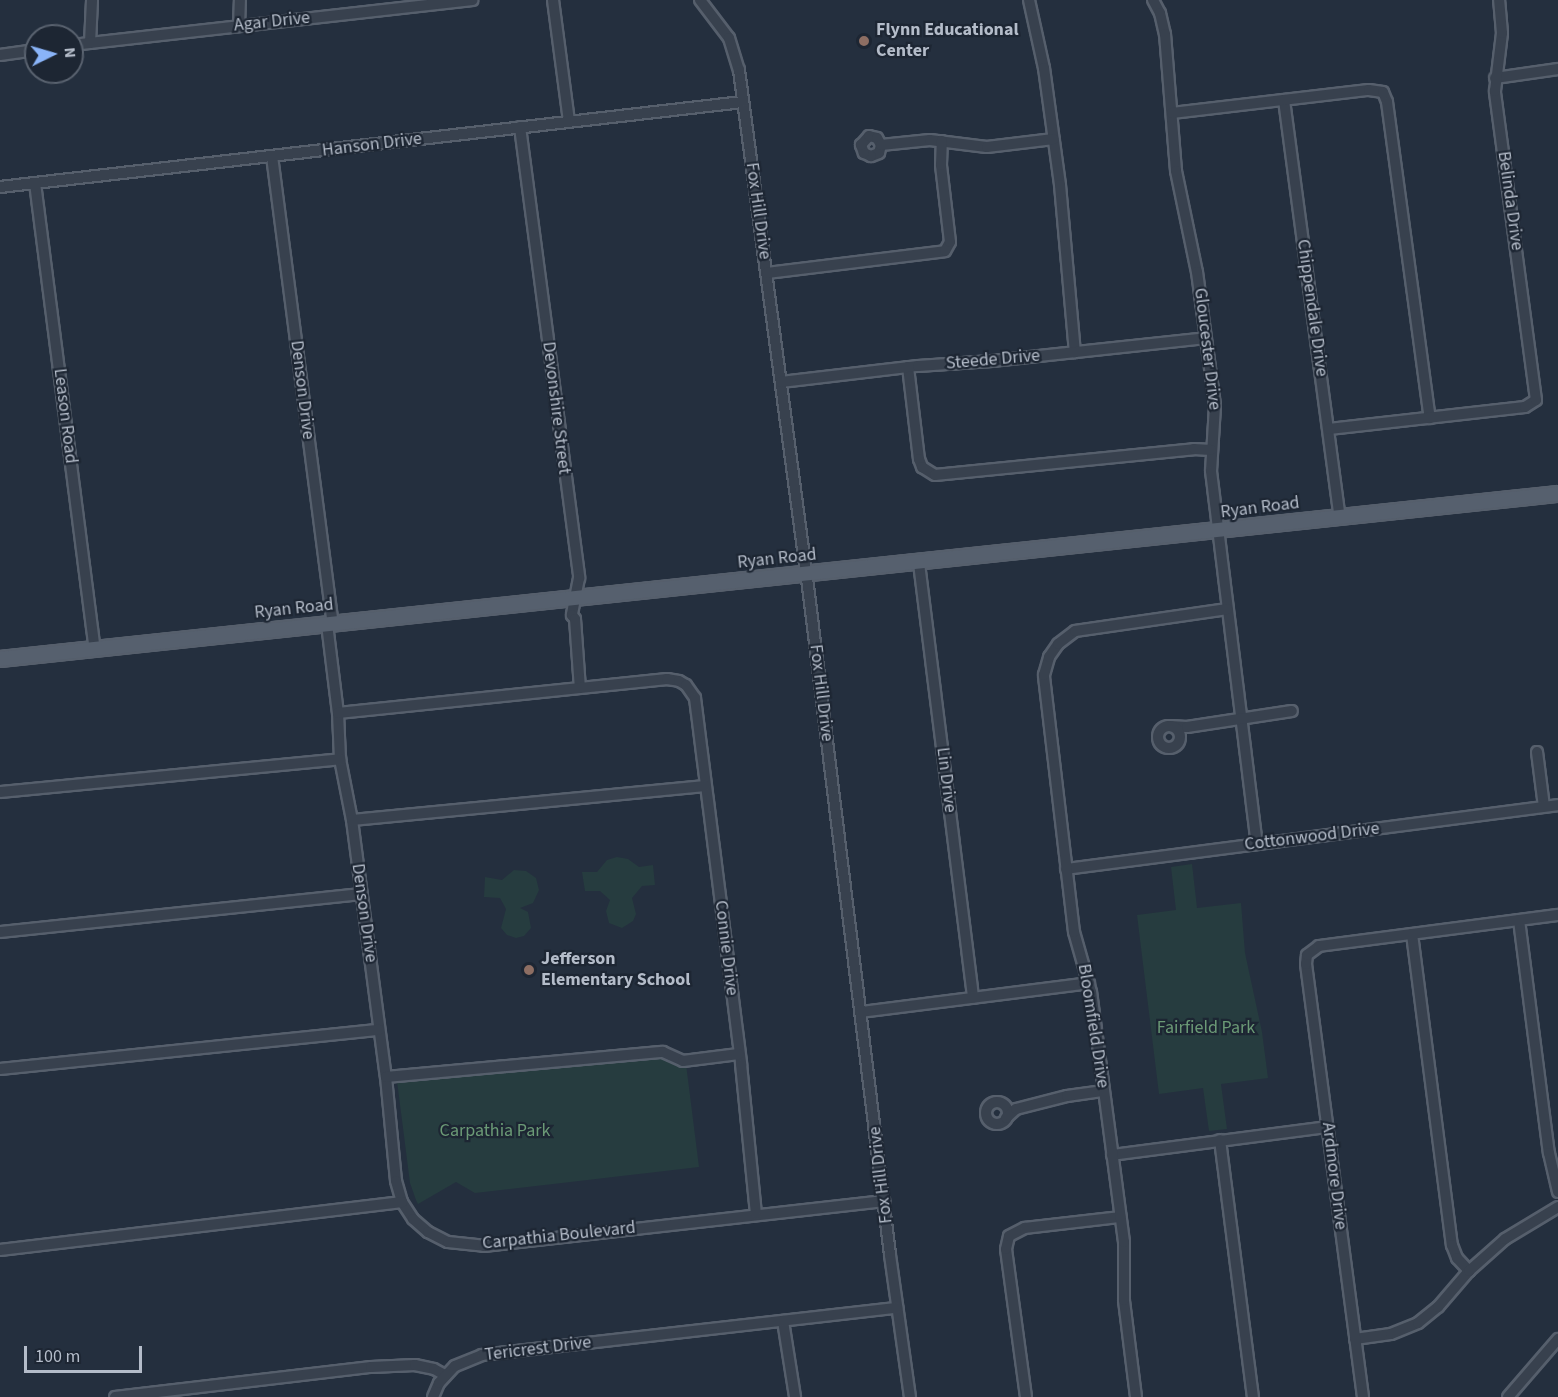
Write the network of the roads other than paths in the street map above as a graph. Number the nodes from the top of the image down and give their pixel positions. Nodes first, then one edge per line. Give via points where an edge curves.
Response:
1 (92, 0) edge
2 (240, 0) edge
3 (472, 0) edge
4 (553, 0) edge
5 (700, 0) edge
6 (1029, 0) edge
7 (1153, 0) edge
8 (1499, 0) edge
9 (438, 2) edge
10 (239, 26) junction
11 (90, 43) junction
12 (84, 44) edge
13 (24, 52) edge
14 (0, 55) edge
15 (1558, 69) edge
16 (1495, 78) junction
17 (1284, 100) junction
18 (743, 102) junction
19 (1172, 113) junction
20 (569, 122) junction
21 (520, 127) junction
22 (1054, 139) junction
23 (942, 141) junction
24 (881, 146) dead end
25 (272, 156) junction
26 (35, 183) junction
27 (0, 188) edge
28 (766, 273) junction
29 (1206, 338) junction
30 (1075, 352) junction
31 (908, 367) junction
32 (781, 382) junction
33 (1430, 418) junction
34 (1329, 429) junction
35 (1211, 450) junction
36 (1558, 494) edge
37 (1340, 517) junction
38 (1218, 531) junction
39 (919, 563) junction
40 (807, 574) junction
41 (576, 598) junction
42 (1227, 609) junction
43 (330, 624) junction
44 (95, 649) junction
45 (0, 659) edge
46 (580, 687) junction
47 (1292, 711) dead end
48 (338, 713) junction
49 (1241, 717) junction
50 (1169, 726) junction
51 (1187, 727) junction
52 (1178, 742) junction
53 (1537, 752) dead end
54 (340, 759) junction
55 (705, 786) junction
56 (0, 792) edge
57 (1558, 805) edge
58 (1544, 807) junction
59 (352, 820) junction
60 (1257, 844) junction
61 (1066, 869) junction
62 (361, 894) junction
63 (1558, 915) edge
64 (1519, 920) junction
65 (0, 932) edge
66 (1412, 934) junction
67 (1089, 983) junction
68 (973, 998) junction
69 (861, 1012) junction
70 (380, 1030) junction
71 (739, 1054) junction
72 (0, 1069) edge
73 (386, 1077) junction
74 (1104, 1091) junction
75 (1003, 1105) junction
76 (1016, 1108) junction
77 (1006, 1118) junction
78 (1327, 1127) junction
79 (1220, 1140) junction
80 (1112, 1155) junction
81 (1558, 1192) edge
82 (884, 1201) junction
83 (402, 1202) junction
84 (1558, 1207) edge
85 (756, 1213) junction
86 (1120, 1217) junction
87 (0, 1250) edge
88 (1469, 1271) junction
89 (897, 1308) junction
90 (783, 1322) junction
91 (1355, 1339) junction
92 (1558, 1339) edge
93 (445, 1375) junction
94 (176, 1393) edge
95 (115, 1397) edge
96 (433, 1397) edge
97 (795, 1397) edge
98 (909, 1397) edge
99 (1026, 1397) edge
100 (1136, 1397) edge
101 (1253, 1397) edge
102 (1363, 1397) edge
103 (1508, 1397) edge

1 - 11 street
2 - 10 street
3 - 9 street, Agar Drive
4 - 20 street
5 - 18 street, Fox Hill Drive via 734,49
6 - 22 street
7 - 19 street, Gloucester Drive via 1163,23
8 - 16 street, Belinda Drive via 1502,33
9 - 10 street, Agar Drive
10 - 11 street, Agar Drive
11 - 12 street, Agar Drive
13 - 14 street
15 - 16 street
16 - 33 street, Belinda Drive via 1535,403
17 - 19 street
17 - 33 street via 1369,90 1383,92
17 - 34 street, Chippendale Drive
18 - 20 street, Hanson Drive
18 - 28 street, Fox Hill Drive
19 - 29 street, Gloucester Drive via 1176,171
20 - 21 street, Hanson Drive
21 - 25 street, Hanson Drive
21 - 41 street, Devonshire Street via 579,578
22 - 23 street via 987,147
22 - 30 street
23 - 24 street
23 - 28 street via 950,242 945,251
25 - 26 street, Hanson Drive
25 - 43 street, Denson Drive
26 - 27 street, Hanson Drive
26 - 44 street, Leason Road
28 - 32 street, Fox Hill Drive
29 - 30 street, Steede Drive
29 - 35 street, Gloucester Drive via 1216,413
30 - 31 street, Steede Drive
31 - 32 street, Steede Drive
31 - 35 street via 919,459 922,467 935,475
32 - 40 street, Fox Hill Drive
33 - 34 street
34 - 37 street, Chippendale Drive
35 - 38 street, Gloucester Drive
36 - 37 main road, Ryan Road
37 - 38 main road, Ryan Road
38 - 39 main road, Ryan Road
38 - 42 street, Gloucester Drive
39 - 40 main road, Ryan Road
39 - 68 street, Lin Drive
40 - 41 main road, Ryan Road
40 - 69 street, Fox Hill Drive
41 - 43 main road, Ryan Road
41 - 46 street, Devonshire Street via 572,615
42 - 49 street, Gloucester Drive
42 - 61 street, Bloomfield Drive via 1084,629 1067,637 1049,657 1044,693
43 - 44 main road, Ryan Road
43 - 48 street, Denson Drive
44 - 45 main road, Ryan Road
46 - 48 street
46 - 55 street, Connie Drive via 667,680 686,685 695,698
47 - 49 street
48 - 54 street, Denson Drive
49 - 51 street
49 - 60 street, Gloucester Drive
50 - 51 street
50 - 52 street via 1178,732
50 - 52 street via 1159,734 1160,744 1170,748
51 - 52 street
53 - 58 street
54 - 56 street
54 - 59 street, Denson Drive
55 - 59 street
55 - 71 street, Connie Drive
57 - 58 street, Cottonwood Drive
58 - 60 street, Cottonwood Drive
59 - 62 street, Denson Drive
60 - 61 street, Cottonwood Drive
61 - 67 street, Bloomfield Drive via 1074,932
62 - 65 street
62 - 70 street, Denson Drive
63 - 64 street
64 - 66 street
64 - 81 street
66 - 78 street, Ardmore Drive via 1319,946 1307,955
66 - 88 street via 1452,1245
67 - 68 street
67 - 74 street, Bloomfield Drive
68 - 69 street
69 - 82 street, Fox Hill Drive
70 - 72 street
70 - 73 street, Denson Drive
71 - 73 street via 683,1061 663,1052
71 - 85 street, Connie Drive
73 - 83 street, Denson Drive via 396,1181
74 - 76 street
74 - 80 street, Bloomfield Drive
75 - 76 street
75 - 77 street
75 - 77 street via 990,1105 987,1117 998,1124
76 - 77 street
78 - 79 street
78 - 91 street, Ardmore Drive
79 - 80 street
79 - 101 street
80 - 86 street, Bloomfield Drive
82 - 85 street, Carpathia Boulevard
82 - 89 street, Fox Hill Drive
83 - 85 street, Carpathia Boulevard via 428,1232 467,1246
83 - 87 street
84 - 88 street via 1504,1239
86 - 99 street via 1025,1228 1009,1236 1006,1249
86 - 100 street, Bloomfield Drive via 1125,1257 1124,1300
88 - 91 street via 1443,1302 1418,1323 1391,1334
89 - 90 street, Tericrest Drive
89 - 98 street, Fox Hill Drive
90 - 93 street, Tericrest Drive via 482,1355
90 - 97 street
91 - 102 street, Ardmore Drive
92 - 103 street
93 - 94 street via 426,1367 392,1366
93 - 96 street
94 - 95 street

